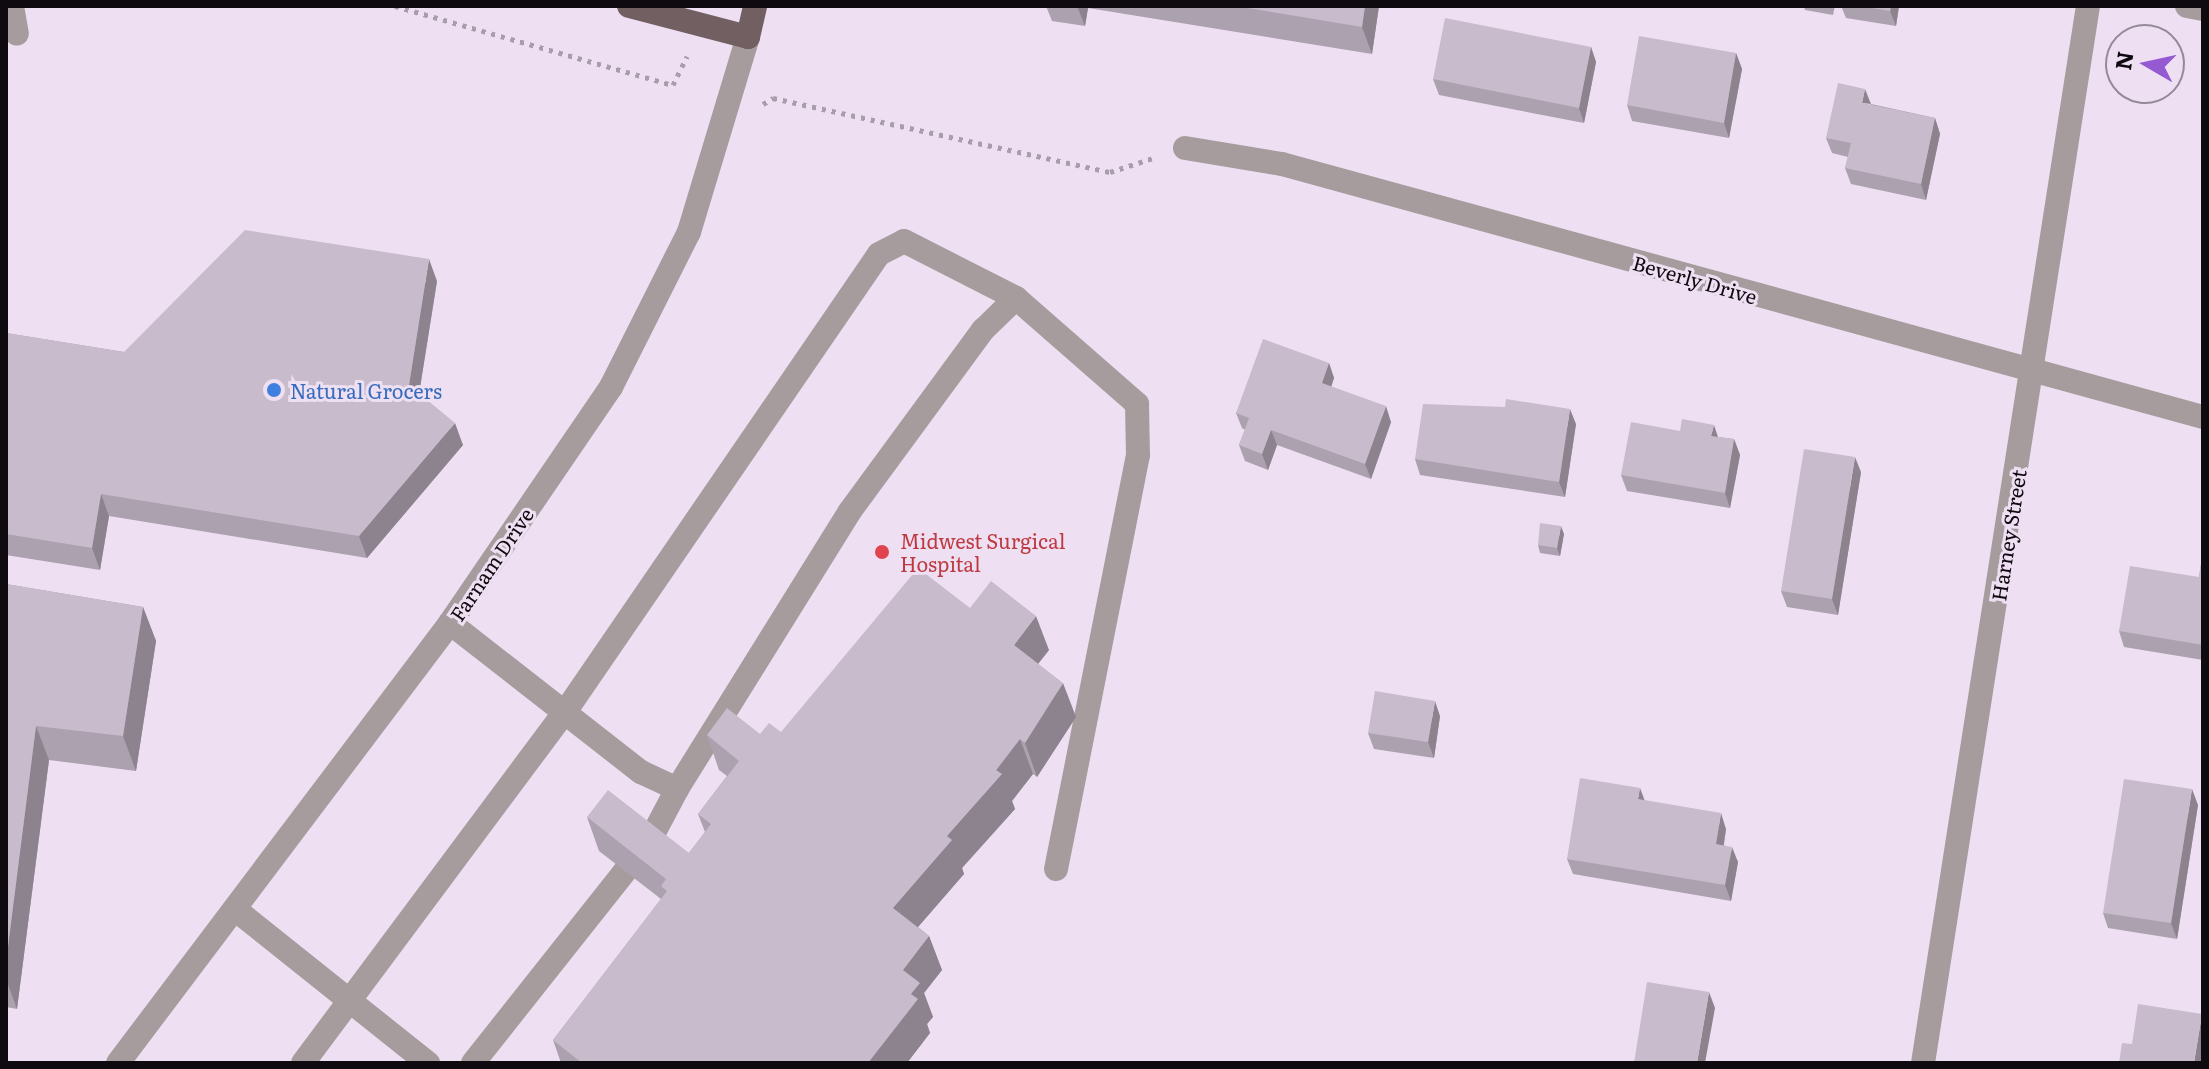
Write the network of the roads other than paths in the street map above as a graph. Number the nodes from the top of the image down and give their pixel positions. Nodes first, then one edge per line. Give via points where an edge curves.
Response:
1 (12, 6) edge
2 (629, 6) edge
3 (755, 6) edge
4 (2088, 6) edge
5 (2187, 6) edge
6 (2203, 9) edge
7 (17, 34) dead end
8 (748, 37) junction
9 (1185, 148) road end
10 (1016, 298) junction
11 (2032, 373) junction
12 (2203, 417) edge
13 (450, 623) junction
14 (565, 712) junction
15 (677, 789) junction
16 (647, 846) edge
17 (1056, 869) dead end
18 (625, 871) edge
19 (236, 910) junction
20 (350, 1001) junction
21 (118, 1063) edge
22 (303, 1063) edge
23 (428, 1063) edge
24 (473, 1063) edge
25 (1923, 1063) edge

1 - 7 street
2 - 8 main road
3 - 8 main road, Farnam Drive
4 - 11 street, Harney Street
5 - 6 street
8 - 13 street, Farnam Drive via 712,164 658,301 611,387
9 - 11 street, Beverly Drive via 1282,164
10 - 14 street via 904,241 879,254
10 - 15 street via 983,330 850,511
10 - 17 street via 1137,404 1138,455
11 - 12 street, Beverly Drive
11 - 25 street, Harney Street
13 - 14 street
13 - 19 street, Farnam Drive
14 - 15 street via 641,772
14 - 20 street
15 - 16 street
18 - 24 street
19 - 20 street
19 - 21 street, Farnam Drive
20 - 22 street
20 - 23 street

